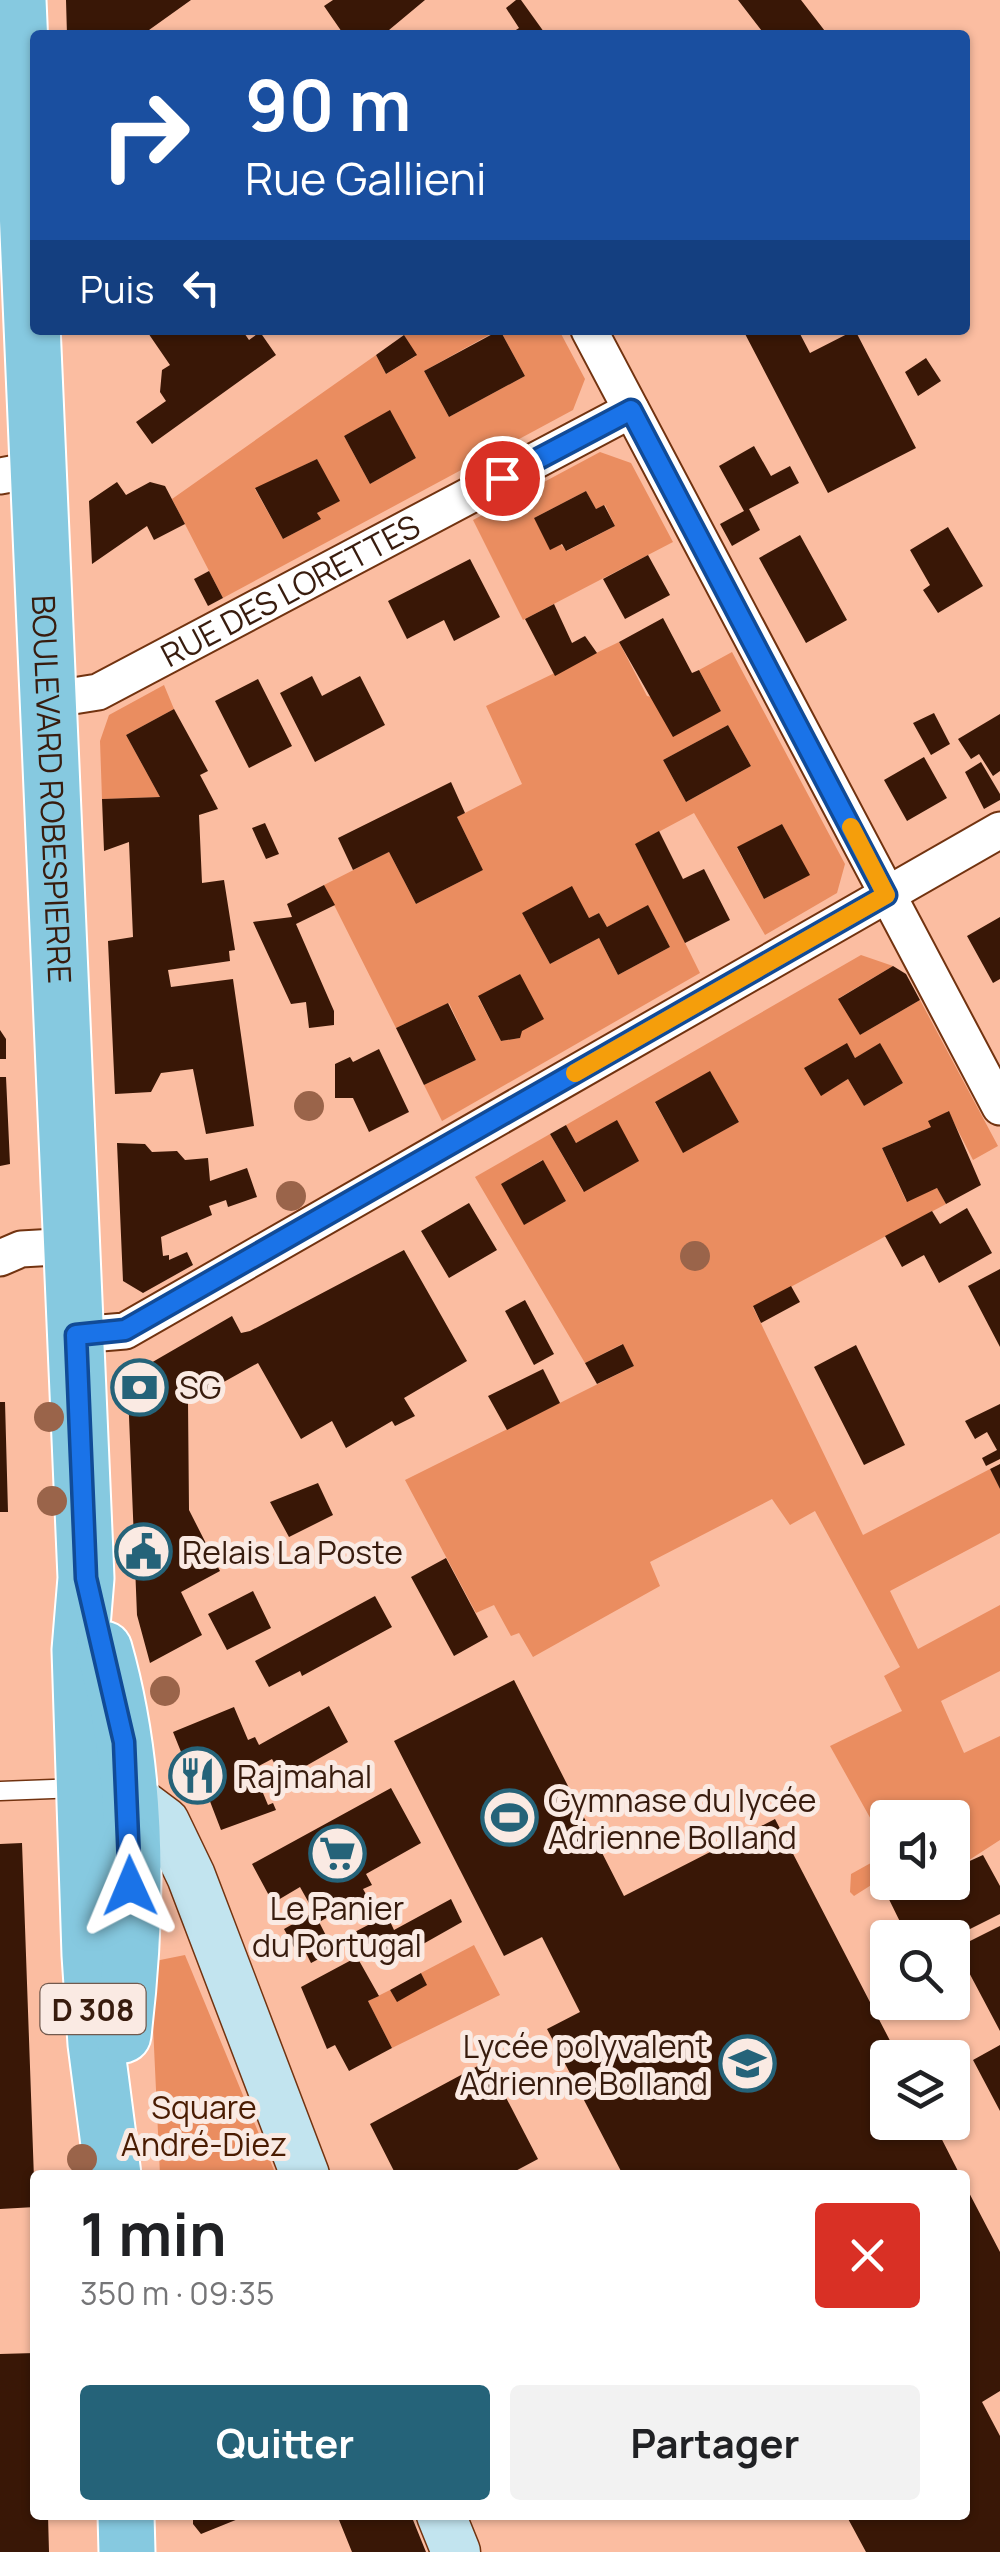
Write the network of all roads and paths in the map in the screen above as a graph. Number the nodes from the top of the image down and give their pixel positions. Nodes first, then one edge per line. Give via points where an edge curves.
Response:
1 (18, 0) edge
2 (591, 335) edge
3 (631, 410) junction
4 (19, 472) edge
5 (48, 700) junction
6 (1000, 830) edge
7 (886, 895) junction
8 (1000, 1106) edge
9 (73, 1246) junction
10 (0, 1258) edge
11 (76, 1335) junction
12 (0, 1791) edge
13 (100, 1796) junction
14 (109, 1886) junction
15 (205, 1911) junction
16 (112, 2153) edge
17 (303, 2170) edge
18 (126, 2520) edge
19 (443, 2520) edge
20 (128, 2552) edge
21 (456, 2552) edge

1 - 4 main road, BOULEVARD ROBESPIERRE / D 308
2 - 3 street
3 - 5 street, RUE DES LORETTES via 98,692
3 - 7 street
4 - 5 main road, BOULEVARD ROBESPIERRE / D 308
5 - 9 main road, BOULEVARD ROBESPIERRE / D 308
6 - 7 street
7 - 8 street
7 - 11 street via 125,1330
9 - 10 street via 21,1248
9 - 11 main road, BOULEVARD ROBESPIERRE / D 308
11 - 13 main road, BOULEVARD ROBESPIERRE / D 308 via 86,1578 118,1706
12 - 13 lane
13 - 14 main road, BOULEVARD ROBESPIERRE / D 308
13 - 15 street via 155,1811
14 - 15 street via 168,1892
14 - 16 main road, BOULEVARD ROBESPIERRE / D 308 via 128,1988
15 - 17 street
18 - 20 main road
19 - 21 street

